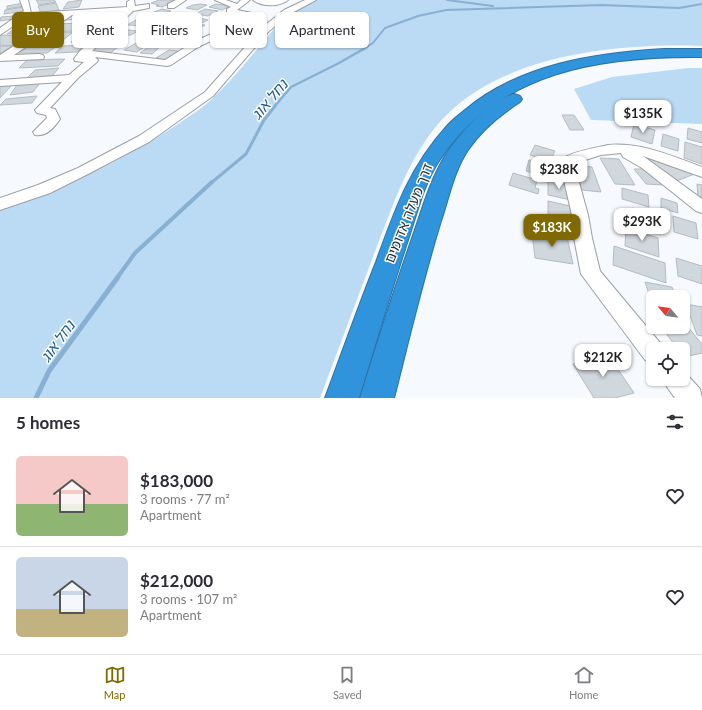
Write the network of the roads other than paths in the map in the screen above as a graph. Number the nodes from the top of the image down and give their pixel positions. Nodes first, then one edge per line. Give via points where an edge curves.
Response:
1 (24, 0) edge
2 (182, 0) edge
3 (219, 0) edge
4 (257, 0) edge
5 (284, 0) edge
6 (312, 0) edge
7 (149, 3) edge
8 (242, 3) edge
9 (130, 4) edge
10 (171, 6) dead end
11 (28, 12) edge
12 (64, 13) edge
13 (70, 13) junction
14 (12, 23) edge
15 (0, 32) edge
16 (702, 53) edge
17 (82, 54) junction
18 (39, 57) dead end
19 (1, 58) edge
20 (702, 59) edge
21 (72, 78) junction
22 (0, 83) edge
23 (40, 132) dead end
24 (620, 149) junction
25 (702, 172) edge
26 (0, 204) edge
27 (702, 207) edge
28 (646, 343) edge
29 (681, 386) edge
30 (342, 398) edge
31 (377, 398) edge
32 (691, 398) edge

1 - 11 street
2 - 10 street
3 - 8 street
4 - 5 street via 278,3
6 - 26 street via 275,20 209,94 144,139 44,189
7 - 9 street
8 - 17 street via 230,10 254,16 201,42 167,63
9 - 13 street
9 - 17 street
12 - 13 street
13 - 19 street
14 - 15 street
16 - 30 highway, דרך מעלה אדומים via 615,57 556,69 522,81 487,100 454,126 429,160 414,193
17 - 21 street via 79,59 93,60
18 - 19 street
20 - 31 highway, דרך מעלה אדומים via 616,64 569,75 546,83 507,103 484,122 456,154 444,179 410,281
21 - 22 street
21 - 23 street via 41,110 51,112 54,119
24 - 25 street via 646,154
24 - 27 street via 647,165
24 - 28 street via 586,154 569,161 568,168 591,274
29 - 32 street

